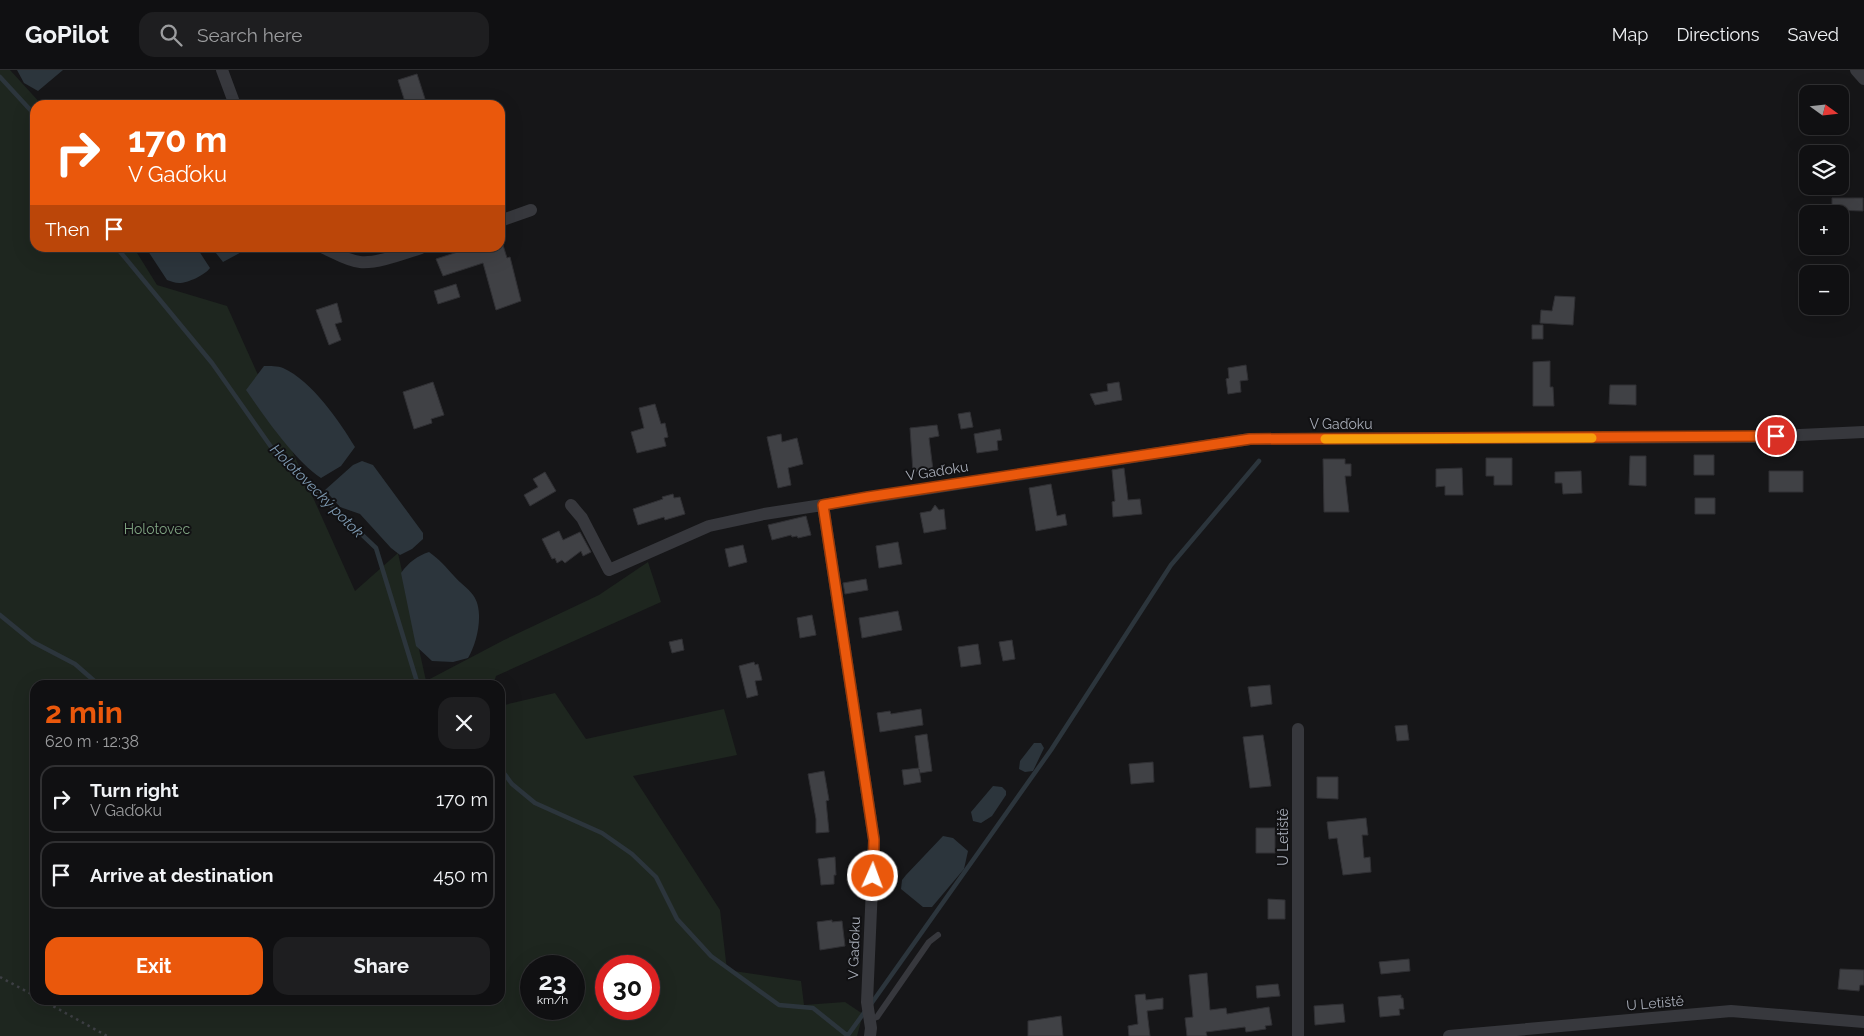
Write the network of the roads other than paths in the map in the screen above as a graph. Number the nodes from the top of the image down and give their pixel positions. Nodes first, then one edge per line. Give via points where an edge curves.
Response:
1 (222, 70) edge
2 (1856, 70) edge
3 (1864, 79) edge
4 (233, 100) edge
5 (531, 210) dead end
6 (505, 218) edge
7 (332, 252) edge
8 (409, 252) edge
9 (1864, 432) edge
10 (571, 505) dead end
11 (823, 505) junction
12 (1298, 729) dead end
13 (938, 935) dead end
14 (869, 1020) junction
15 (1864, 1022) edge
16 (870, 1036) edge
17 (1298, 1036) edge
18 (1449, 1036) edge

1 - 4 street
2 - 3 street
5 - 6 street
7 - 8 street via 361,262
9 - 11 street, V Gaďoku via 1758,437 1250,439
10 - 11 street, V Gaďoku via 582,518 609,570 709,526
11 - 14 street, V Gaďoku via 874,840
12 - 17 street, U Letiště
13 - 14 lane via 929,942 876,1016
14 - 16 street, V Gaďoku
15 - 18 street, U Letiště via 1732,1011

